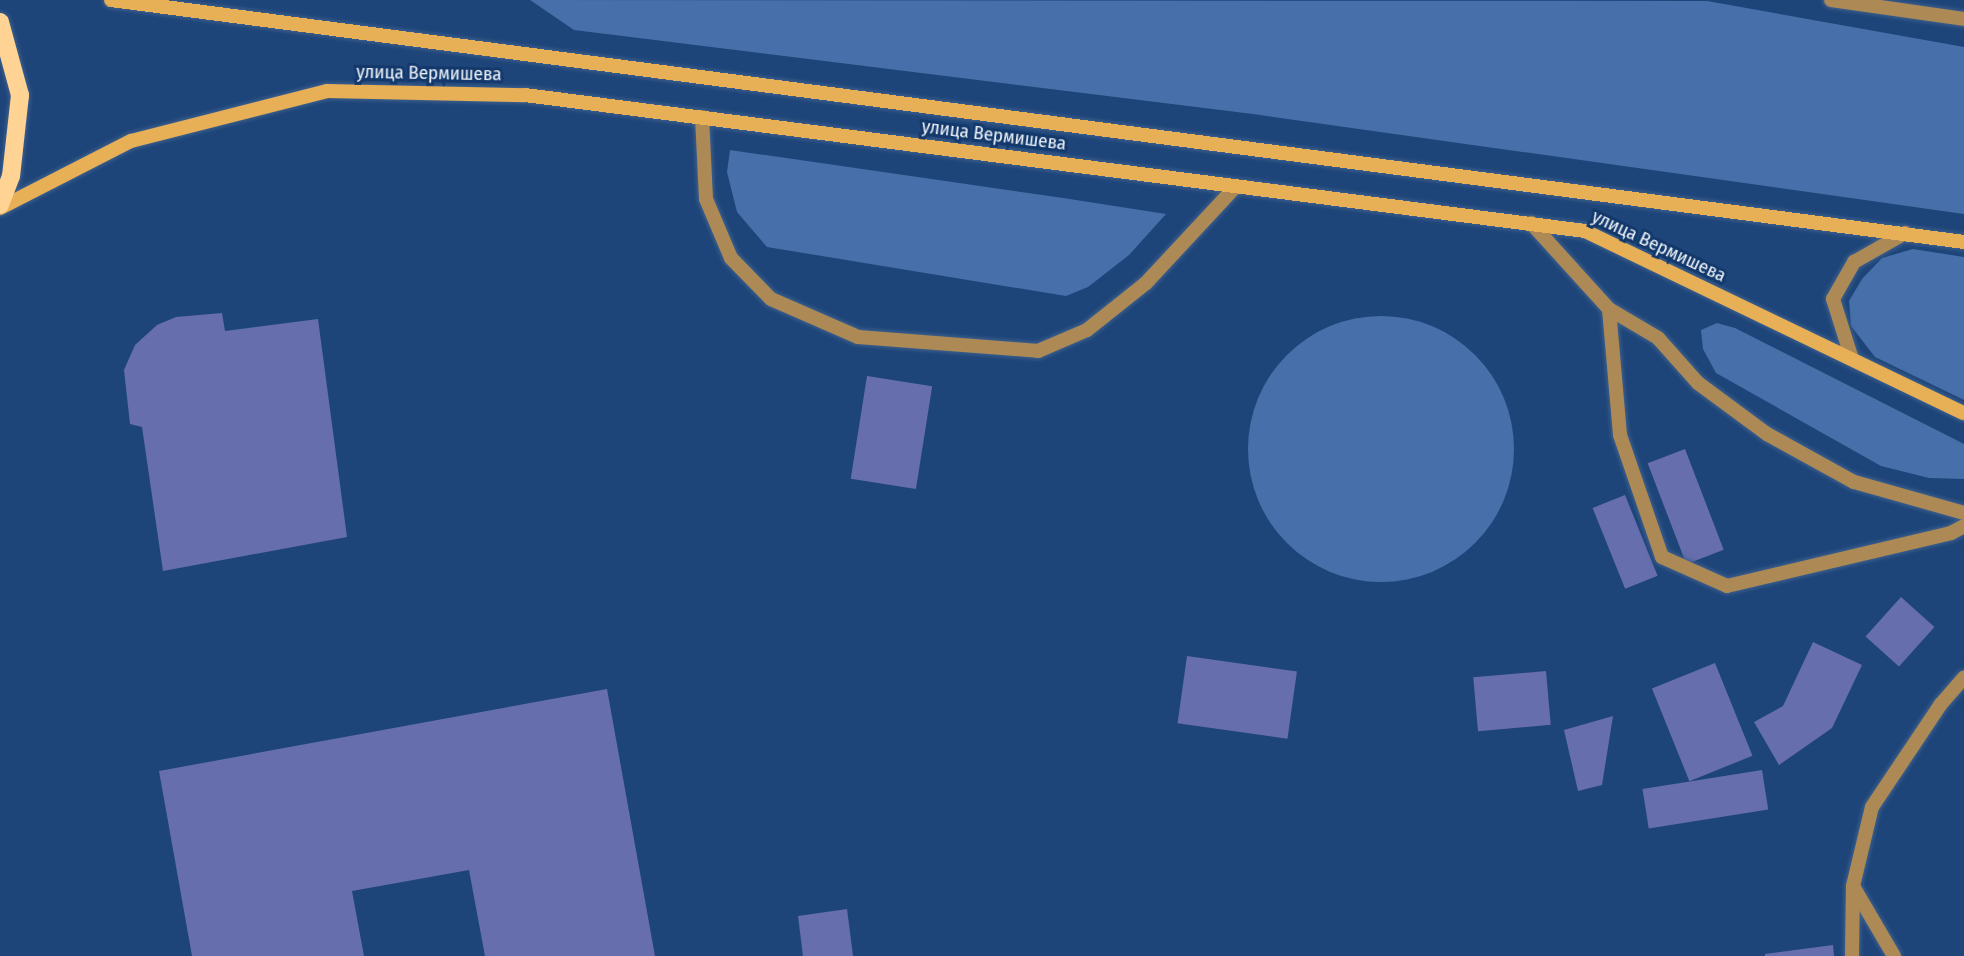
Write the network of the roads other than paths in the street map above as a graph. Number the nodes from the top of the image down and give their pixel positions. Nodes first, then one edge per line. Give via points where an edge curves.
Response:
1 (111, 0) edge
2 (1831, 0) edge
3 (1964, 19) edge
4 (0, 22) edge
5 (702, 117) junction
6 (1236, 186) junction
7 (0, 207) edge
8 (1531, 223) junction
9 (1905, 233) junction
10 (1964, 242) edge
11 (1609, 309) junction
12 (1852, 359) junction
13 (1964, 413) edge
14 (1964, 513) edge
15 (1964, 526) edge
16 (1964, 678) edge
17 (1853, 886) junction
18 (1852, 956) edge
19 (1894, 956) edge

1 - 9 main road, улица Вермишева
2 - 3 street
4 - 7 main road via 20,95 11,176
5 - 6 main road, улица Вермишева
5 - 6 street via 706,198 731,258 771,299 858,337 1038,351 1087,331 1146,284
5 - 7 main road, улица Вермишева via 525,94 327,91 131,141
6 - 8 main road, улица Вермишева
8 - 11 street
8 - 12 main road, улица Вермишева via 1585,231
9 - 10 main road, улица Вермишева
9 - 12 street via 1854,262 1833,299
11 - 14 street via 1658,338 1699,383 1766,434 1854,482
11 - 15 street via 1620,435 1662,557 1727,586
12 - 13 main road, улица Вермишева
16 - 17 street via 1941,704 1872,807
17 - 18 street
17 - 19 street

